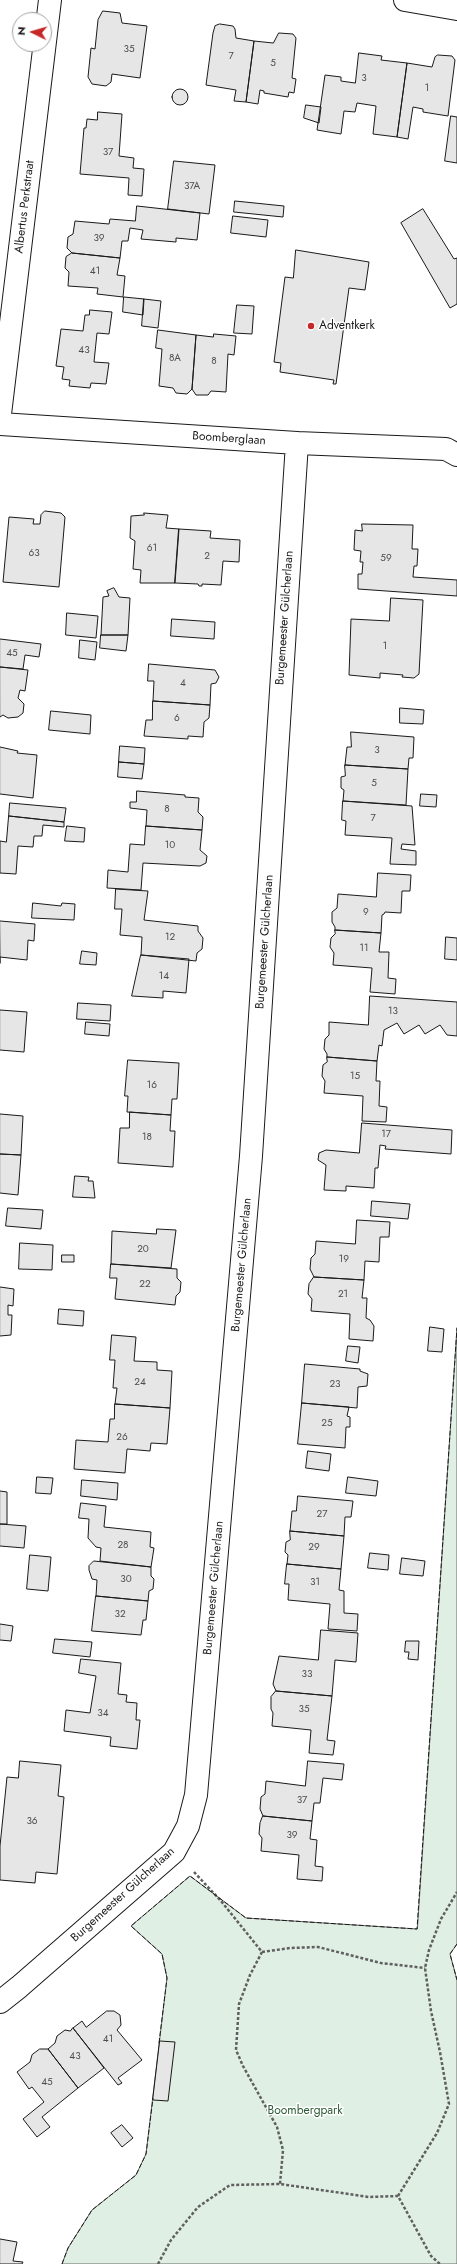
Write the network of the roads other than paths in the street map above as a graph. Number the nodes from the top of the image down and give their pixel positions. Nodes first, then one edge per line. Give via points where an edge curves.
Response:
1 (50, 0) edge
2 (405, 0) edge
3 (457, 9) edge
4 (0, 414) edge
5 (0, 424) edge
6 (297, 443) junction
7 (453, 450) edge
8 (0, 2002) edge

1 - 4 street, Albertus Perkstraat
2 - 3 street
5 - 6 street, Boomberglaan
6 - 7 street, Boomberglaan
6 - 8 street, Burgemeester Gülcherlaan via 251,1156 196,1795 188,1826 174,1852

